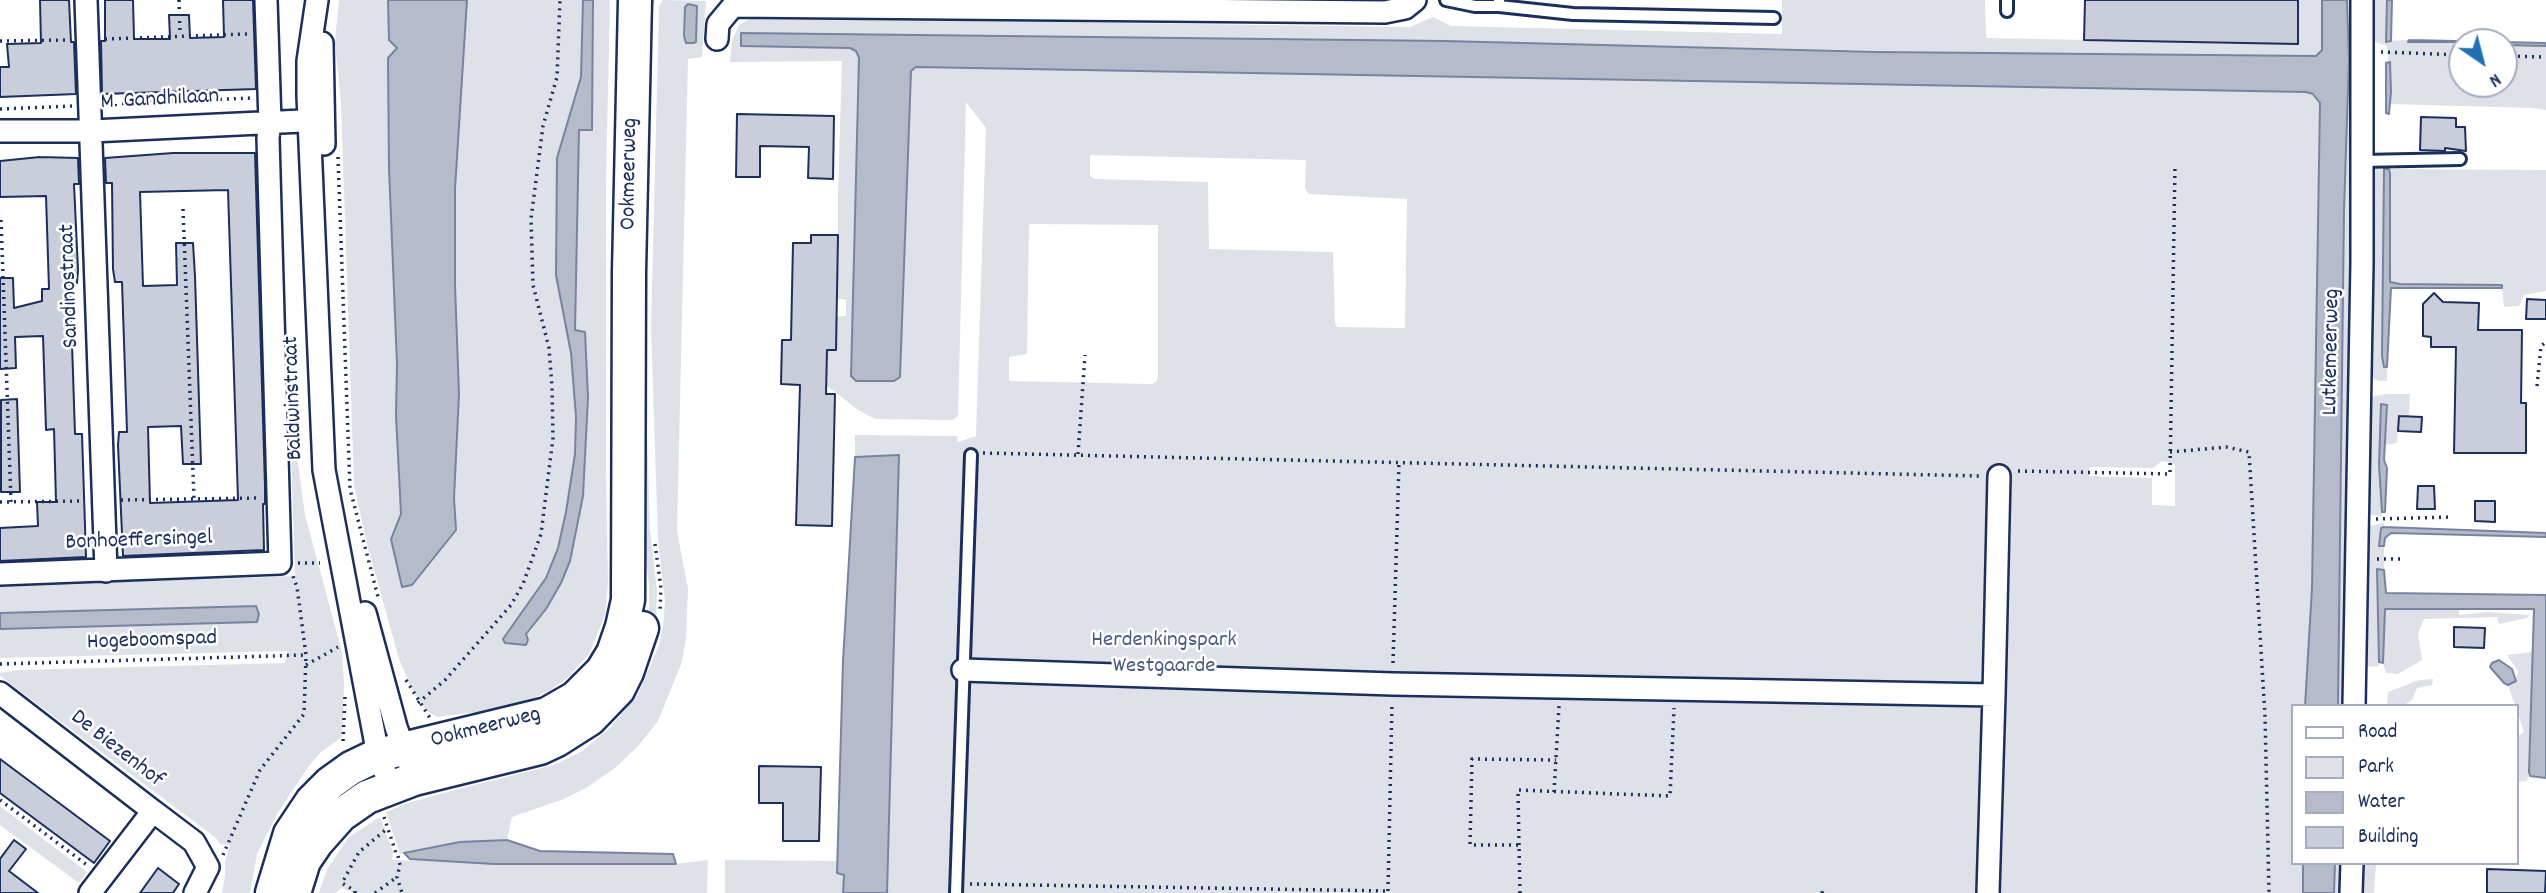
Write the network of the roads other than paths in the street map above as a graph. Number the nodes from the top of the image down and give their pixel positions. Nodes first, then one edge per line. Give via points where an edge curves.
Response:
1 (86, 0) edge
2 (266, 0) edge
3 (317, 0) edge
4 (327, 0) edge
5 (635, 0) edge
6 (1415, 0) edge
7 (1446, 0) edge
8 (2362, 0) edge
9 (740, 3) edge
10 (1499, 3) edge
11 (1774, 18) dead end
12 (717, 39) dead end
13 (316, 120) junction
14 (270, 122) junction
15 (0, 131) edge
16 (92, 131) junction
17 (2460, 159) dead end
18 (2362, 161) junction
19 (971, 455) road end
20 (630, 474) junction
21 (1999, 476) road end
22 (280, 563) joint
23 (106, 570) junction
24 (0, 574) edge
25 (963, 670) junction
26 (0, 693) edge
27 (1994, 695) junction
28 (2354, 704) edge
29 (387, 741) junction
30 (402, 783) junction
31 (153, 811) junction
32 (2352, 865) edge
33 (96, 885) edge
34 (956, 888) edge
35 (195, 893) edge
36 (272, 893) edge
37 (294, 893) edge
38 (1988, 893) edge
39 (2351, 893) edge

1 - 16 street, Sandinostraat
2 - 14 street, Baldwinstraat
3 - 13 street, Baldwinstraat via 308,61
4 - 13 street, Baldwinstraat
5 - 20 main road, Ookmeerweg
6 - 9 street via 1405,8 1385,12
7 - 10 lane via 1475,6
8 - 18 street, Lutkemeerweg
9 - 12 street via 718,24
10 - 11 lane via 1573,14
13 - 14 street, M. Gandhilaan
13 - 29 street, Baldwinstraat via 331,452
14 - 16 street, M. Gandhilaan
14 - 22 street, Baldwinstraat
15 - 16 street, M. Gandhilaan
16 - 23 street, Sandinostraat
17 - 18 lane
18 - 28 street, Lutkemeerweg
19 - 25 lane
20 - 29 main road, Ookmeerweg via 628,600 613,653 601,671 575,698 547,714
20 - 30 main road, Ookmeerweg via 644,613 637,647 618,690 590,719 557,740 521,754
21 - 27 street
22 - 23 street, Bonhoeffersingel
23 - 24 street, Bonhoeffersingel
25 - 27 street
25 - 34 lane
26 - 31 street, De Biezenhof
27 - 38 street
29 - 30 street, Baldwinstraat
29 - 36 main road, Ookmeerweg via 312,801 290,834
30 - 37 main road, Ookmeerweg via 367,797 328,827 304,861
31 - 33 street, De Biezenhof
31 - 35 street via 194,842 208,867
32 - 39 street

